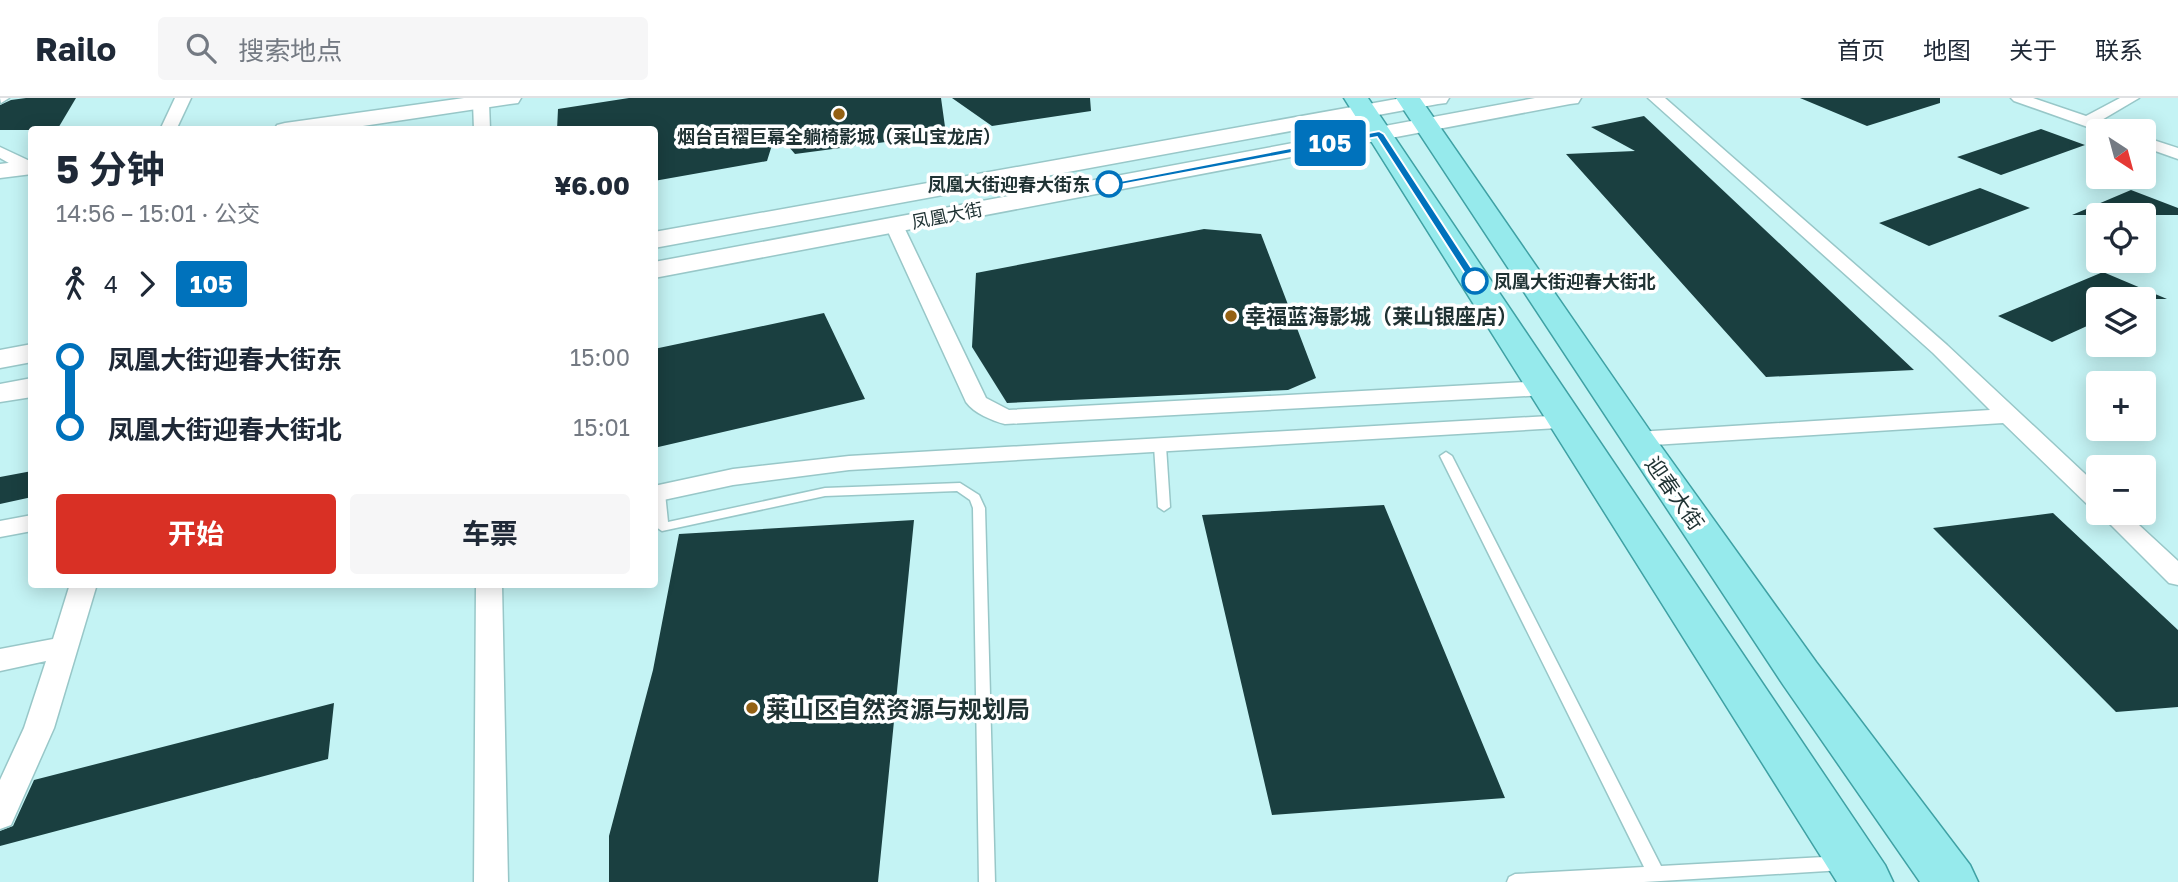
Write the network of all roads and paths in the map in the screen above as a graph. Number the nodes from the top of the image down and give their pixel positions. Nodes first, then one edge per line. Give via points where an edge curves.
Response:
1 (183, 98) edge
2 (508, 98) edge
3 (1570, 98) edge
4 (1656, 98) edge
5 (2018, 98) edge
6 (2132, 98) edge
7 (481, 102) junction
8 (1421, 106) edge
9 (1366, 114) edge
10 (2093, 119) edge
11 (2086, 122) edge
12 (170, 126) edge
13 (313, 126) edge
14 (482, 126) edge
15 (2156, 146) edge
16 (0, 152) edge
17 (2178, 154) edge
18 (28, 166) edge
19 (28, 167) edge
20 (0, 172) edge
21 (894, 225) junction
22 (658, 239) edge
23 (658, 269) edge
24 (28, 354) edge
25 (0, 359) edge
26 (28, 388) edge
27 (1545, 388) junction
28 (0, 393) edge
29 (2009, 416) junction
30 (1567, 422) junction
31 (1637, 439) junction
32 (1160, 446) junction
33 (1446, 456) dead end
34 (2086, 489) edge
35 (658, 494) edge
36 (658, 501) edge
37 (1164, 507) dead end
38 (28, 524) edge
39 (2125, 525) edge
40 (0, 529) edge
41 (2178, 576) edge
42 (83, 588) edge
43 (489, 588) edge
44 (64, 647) junction
45 (0, 660) edge
46 (0, 814) edge
47 (1860, 872) edge
48 (1656, 874) junction
49 (491, 882) edge
50 (987, 882) edge
51 (1515, 882) edge
52 (1951, 882) edge

1 - 12 street
2 - 7 main road
3 - 8 main road, 凤凰大街
4 - 29 street via 1940,349
5 - 11 street
6 - 10 street
7 - 13 main road
7 - 14 street
8 - 9 main road, 凤凰大街
8 - 31 main road, 迎春大街
9 - 21 main road, 凤凰大街
9 - 22 main road, 凤凰大街
9 - 27 main road
15 - 17 street
16 - 18 street
19 - 20 main road
21 - 23 main road, 凤凰大街
21 - 27 street via 977,402 1005,416
24 - 25 main road
26 - 28 main road
27 - 30 main road
29 - 31 street
29 - 34 street
30 - 32 street
30 - 47 main road
31 - 52 main road, 迎春大街
32 - 35 street via 849,463 733,477
32 - 37 lane
33 - 48 lane
36 - 50 lane via 662,527 825,492 960,487 975,498 979,508
38 - 40 street
39 - 41 street
42 - 44 street
43 - 49 street
44 - 45 street
44 - 46 street via 39,728
47 - 48 lane
48 - 51 lane

